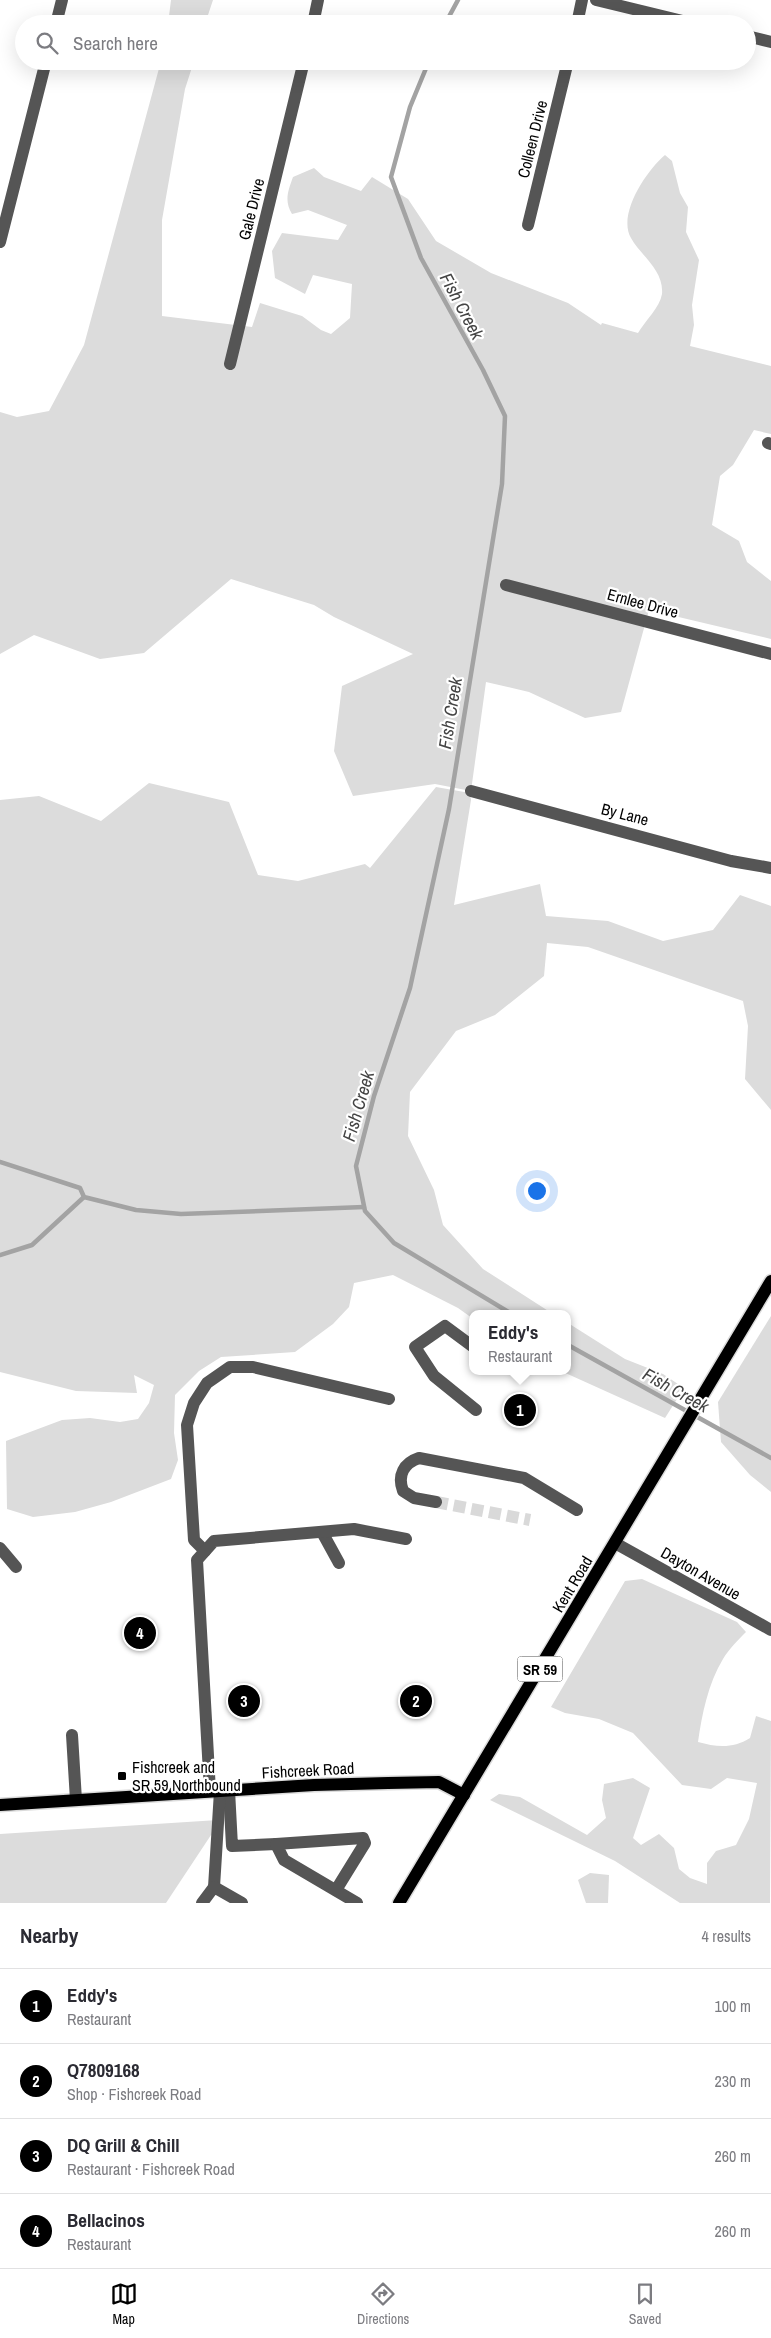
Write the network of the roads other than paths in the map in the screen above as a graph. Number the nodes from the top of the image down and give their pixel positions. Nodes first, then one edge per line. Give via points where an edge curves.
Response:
1 (62, 0) edge
2 (318, 0) edge
3 (582, 0) edge
4 (596, 0) edge
5 (58, 15) edge
6 (315, 15) edge
7 (579, 15) edge
8 (658, 15) edge
9 (756, 38) edge
10 (771, 42) edge
11 (44, 70) edge
12 (302, 70) edge
13 (566, 70) edge
14 (528, 225) dead end
15 (0, 242) edge
16 (230, 364) dead end
17 (506, 585) dead end
18 (771, 654) edge
19 (471, 791) dead end
20 (771, 868) edge
21 (771, 1281) edge
22 (469, 1344) edge
23 (389, 1399) dead end
24 (476, 1410) dead end
25 (436, 1502) tunnel mouth
26 (577, 1510) dead end
27 (322, 1532) junction
28 (406, 1539) dead end
29 (615, 1543) junction
30 (0, 1548) edge
31 (205, 1550) junction
32 (339, 1563) dead end
33 (16, 1567) dead end
34 (771, 1630) edge
35 (72, 1735) dead end
36 (220, 1791) junction
37 (464, 1796) junction
38 (76, 1800) junction
39 (0, 1805) edge
40 (276, 1844) junction
41 (214, 1887) junction
42 (336, 1890) junction
43 (202, 1903) edge
44 (242, 1903) edge
45 (357, 1903) edge
46 (399, 1903) edge

1 - 5 street
2 - 6 street
3 - 7 street
4 - 8 street
9 - 10 street
11 - 15 street
12 - 16 street, Gale Drive
13 - 14 street, Colleen Drive
17 - 18 street, Ernlee Drive
19 - 20 street, By Lane
21 - 29 main road, Kent Road / SR 59
22 - 24 street via 445,1326 415,1347 434,1376
23 - 31 street via 252,1367 230,1367 207,1383 194,1403 187,1425 194,1540
25 - 26 street via 414,1498 403,1491 401,1476 411,1460 419,1458 524,1478
27 - 28 street via 354,1529
27 - 31 street via 214,1541
27 - 32 street
29 - 34 street, Dayton Avenue
29 - 37 main road, Kent Road / SR 59
30 - 33 street
31 - 36 street via 197,1560
35 - 38 street
36 - 37 main road, Fishcreek Road via 320,1784 439,1782
36 - 38 main road, Fishcreek Road
36 - 40 street via 232,1846
36 - 41 street
37 - 46 main road, Kent Road / SR 59
38 - 39 main road, Fishcreek Road
40 - 42 street via 284,1860
40 - 42 street via 363,1838 364,1843
41 - 43 street
41 - 44 street
42 - 45 street

